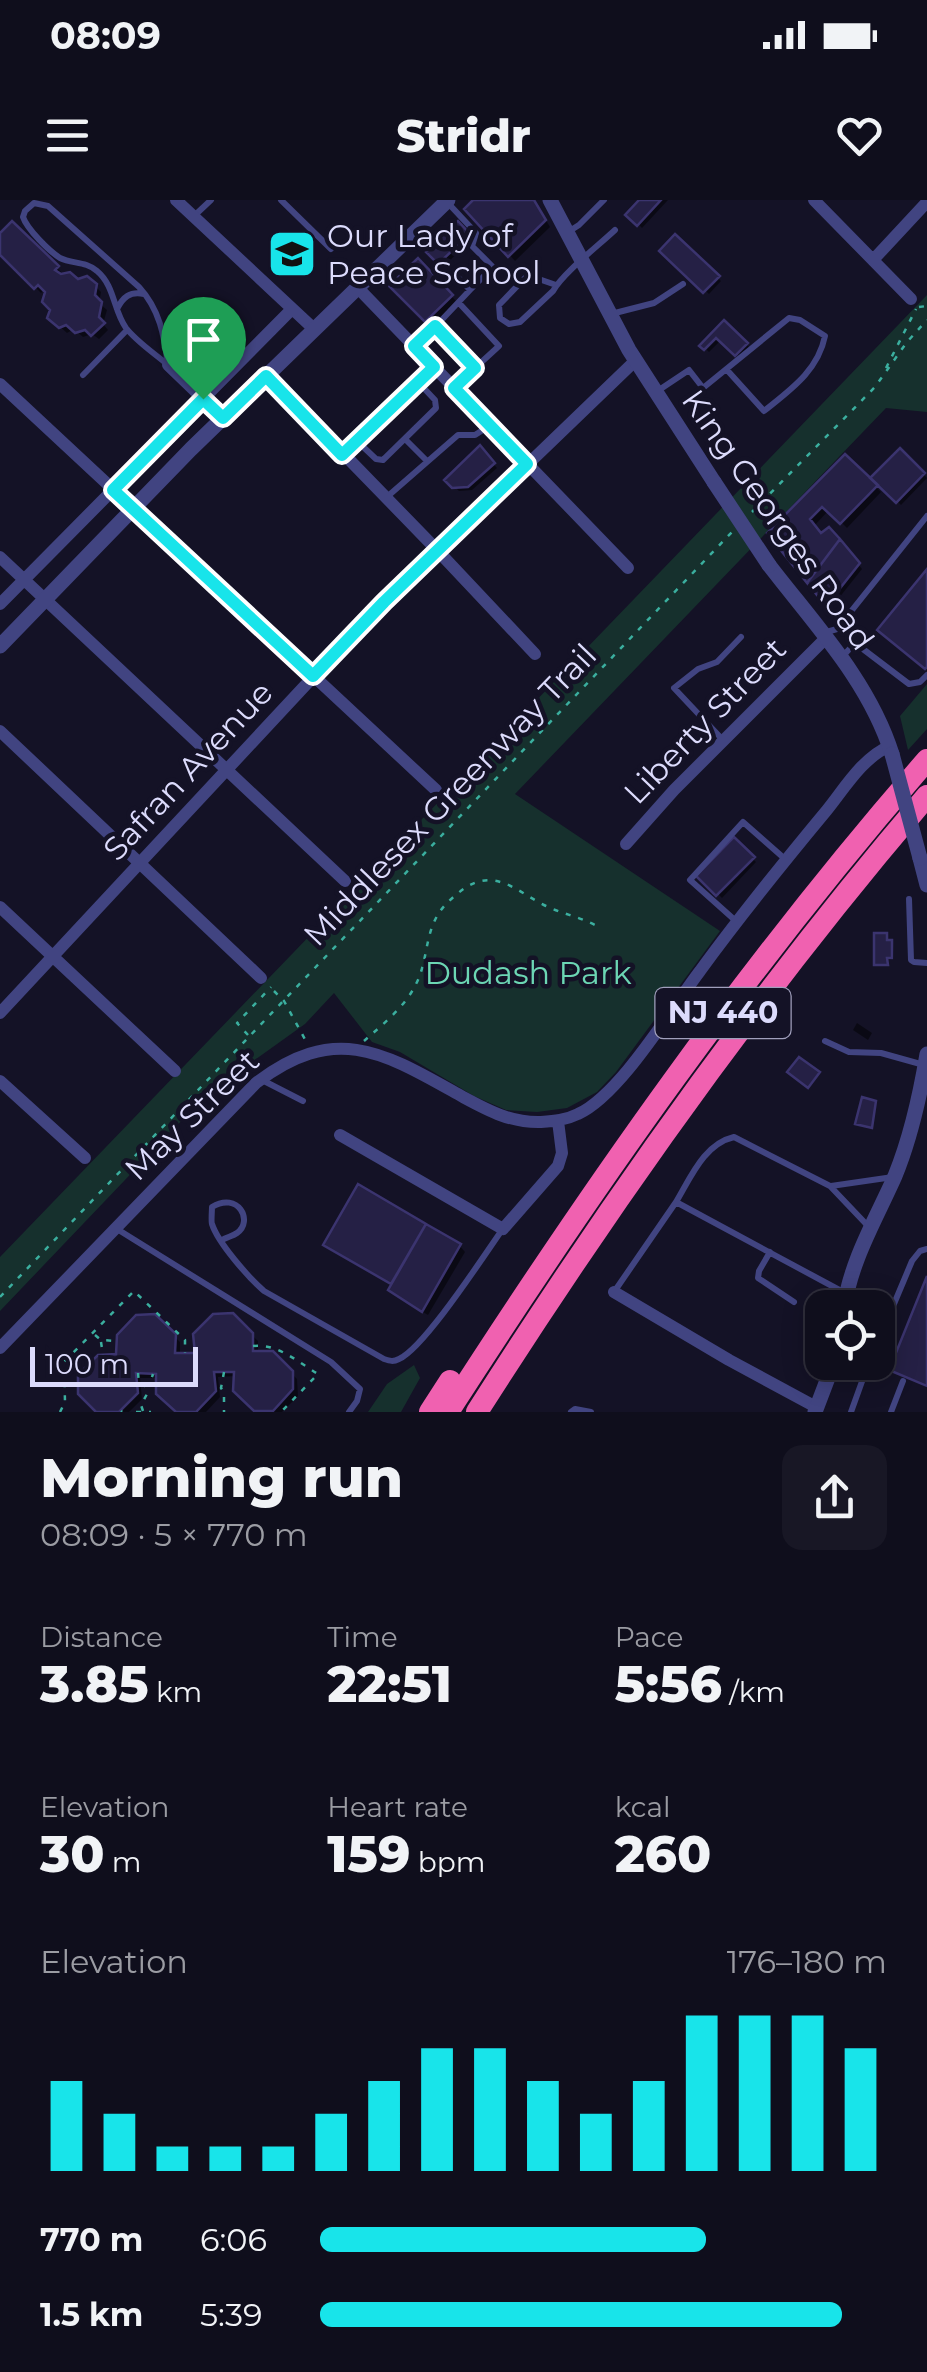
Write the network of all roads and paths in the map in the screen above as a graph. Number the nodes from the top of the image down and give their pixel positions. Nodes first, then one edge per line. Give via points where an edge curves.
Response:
1 (176, 200) edge
2 (211, 200) edge
3 (281, 200) edge
4 (550, 200) edge
5 (604, 200) edge
6 (814, 200) edge
7 (927, 202) edge
8 (439, 203) edge
9 (194, 217) junction
10 (615, 230) dead end
11 (567, 232) junction
12 (331, 249) dead end
13 (872, 260) junction
14 (582, 261) junction
15 (449, 268) dead end
16 (683, 284) dead end
17 (556, 285) junction
18 (357, 288) junction
19 (470, 290) junction
20 (145, 294) junction
21 (911, 299) dead end
22 (459, 304) junction
23 (927, 306) edge
24 (117, 309) junction
25 (292, 309) junction
26 (610, 314) junction
27 (927, 320) edge
28 (435, 326) junction
29 (314, 329) junction
30 (128, 330) junction
31 (414, 346) junction
32 (635, 361) junction
33 (168, 365) junction
34 (434, 367) junction
35 (475, 368) junction
36 (727, 370) junction
37 (83, 375) dead end
38 (266, 376) junction
39 (418, 382) junction
40 (0, 384) edge
41 (875, 387) junction
42 (454, 388) junction
43 (655, 392) junction
44 (203, 399) junction
45 (223, 418) junction
46 (490, 426) junction
47 (406, 439) junction
48 (358, 442) junction
49 (342, 455) junction
50 (427, 461) junction
51 (527, 464) junction
52 (113, 490) junction
53 (391, 493) junction
54 (133, 509) junction
55 (927, 516) edge
56 (744, 520) dead end
57 (734, 530) dead end
58 (437, 550) junction
59 (0, 557) edge
60 (628, 568) dead end
61 (24, 580) junction
62 (46, 599) junction
63 (0, 604) edge
64 (824, 636) junction
65 (740, 638) dead end
66 (0, 646) edge
67 (534, 654) dead end
68 (841, 658) junction
69 (927, 675) edge
70 (313, 676) junction
71 (0, 731) edge
72 (723, 740) junction
73 (891, 750) junction
74 (927, 760) edge
75 (226, 770) junction
76 (436, 790) dead end
77 (927, 796) edge
78 (626, 844) dead end
79 (786, 860) junction
80 (140, 862) junction
81 (345, 881) dead end
82 (927, 885) edge
83 (909, 899) dead end
84 (0, 908) edge
85 (737, 922) junction
86 (596, 926) dead end
87 (52, 957) junction
88 (927, 962) edge
89 (261, 978) joint
90 (272, 988) junction
91 (284, 1001) junction
92 (0, 1013) edge
93 (250, 1036) junction
94 (826, 1041) dead end
95 (356, 1049) junction
96 (312, 1053) junction
97 (926, 1060) edge
98 (175, 1071) dead end
99 (261, 1079) junction
100 (0, 1081) edge
101 (303, 1102) dead end
102 (558, 1121) junction
103 (340, 1136) dead end
104 (85, 1158) dead end
105 (894, 1177) junction
106 (830, 1186) junction
107 (676, 1202) junction
108 (116, 1228) junction
109 (503, 1229) junction
110 (870, 1229) junction
111 (222, 1240) junction
112 (927, 1249) edge
113 (770, 1252) junction
114 (534, 1278) junction
115 (829, 1290) edge
116 (847, 1290) edge
117 (614, 1292) joint
118 (0, 1297) edge
119 (794, 1302) dead end
120 (895, 1302) edge
121 (92, 1333) junction
122 (101, 1340) junction
123 (116, 1342) dead end
124 (253, 1346) dead end
125 (0, 1348) edge
126 (185, 1353) dead end
127 (103, 1355) dead end
128 (224, 1372) dead end
129 (138, 1374) dead end
130 (153, 1374) dead end
131 (827, 1380) edge
132 (862, 1380) edge
133 (904, 1381) dead end
134 (145, 1385) junction
135 (66, 1402) junction
136 (278, 1406) dead end
137 (816, 1410) edge
138 (143, 1411) edge
139 (60, 1412) edge
140 (66, 1412) edge
141 (136, 1412) edge
142 (151, 1412) edge
143 (224, 1412) edge
144 (282, 1412) edge
145 (348, 1412) edge
146 (430, 1412) edge
147 (448, 1412) edge
148 (479, 1412) edge
149 (570, 1412) edge
150 (591, 1412) edge
151 (851, 1412) edge
152 (891, 1412) edge

1 - 9 street
2 - 9 lane
3 - 12 lane
4 - 11 street, King Georges Road
5 - 11 lane
6 - 13 street
7 - 13 street
8 - 18 street
8 - 19 lane via 476,234 472,246 494,267
9 - 25 street
10 - 14 lane
11 - 14 street, King Georges Road
13 - 21 street
14 - 17 lane
14 - 26 street, King Georges Road
15 - 19 lane
16 - 26 lane via 654,303
17 - 17 lane via 525,278 499,305 500,318 515,325
18 - 29 street
18 - 31 street
19 - 22 lane
20 - 24 lane via 132,292
20 - 24 lane via 48,206 29,206 26,227 61,258 98,272
20 - 33 lane via 162,324
22 - 28 lane
22 - 35 lane via 499,346
23 - 41 path via 917,308
24 - 30 lane
25 - 29 street
25 - 44 street
26 - 32 street, King Georges Road
27 - 41 path
28 - 31 lane
28 - 35 lane
29 - 38 street
30 - 33 lane
30 - 37 lane
31 - 34 street
32 - 43 street, King Georges Road
32 - 51 street, Safran Avenue
33 - 44 street
34 - 39 lane
34 - 42 street
35 - 42 lane
36 - 36 lane via 788,318 825,336 814,365 764,411
36 - 43 lane via 703,388 689,370
38 - 45 street
38 - 49 street
39 - 47 lane via 436,408
39 - 48 lane
40 - 52 street
41 - 56 path
42 - 46 street
43 - 64 street, King Georges Road, bridge
44 - 45 street
44 - 52 street
45 - 54 street
46 - 50 lane via 475,435 458,434
46 - 51 street
47 - 48 lane via 383,460
47 - 50 lane
48 - 49 lane
49 - 53 street
50 - 53 lane
51 - 58 street, Safran Avenue
51 - 60 street
52 - 54 street
52 - 61 street
53 - 58 street
54 - 62 street
54 - 70 street
55 - 64 lane
57 - 91 path, Middlesex Greenway Trail
58 - 67 street
58 - 70 street, Safran Avenue
59 - 61 street
61 - 62 street
61 - 63 street
62 - 66 street
62 - 75 street
64 - 68 street, King Georges Road
64 - 72 street, Liberty Street
65 - 72 lane via 717,662 674,688
68 - 69 lane via 855,643 905,682
68 - 73 street, King Georges Road via 873,705
70 - 75 street, Safran Avenue
70 - 76 street
71 - 80 street
72 - 78 street, Liberty Street
73 - 79 street via 868,762
73 - 82 street, King Georges Road, bridge
74 - 114 highway, NJ 440 via 730,1004
75 - 80 street, Safran Avenue
75 - 81 street
77 - 148 highway, NJ 440 via 696,1088
79 - 85 street
79 - 85 lane via 743,822 690,880
80 - 87 street, Safran Avenue
80 - 89 street
83 - 88 lane via 911,960
84 - 87 street
85 - 102 street via 622,1076 597,1103
86 - 95 path via 500,881 469,885 436,918 410,994
87 - 92 street, Safran Avenue
87 - 98 street
89 - 90 path
90 - 91 path
90 - 93 path via 237,1024
91 - 93 path, Middlesex Greenway Trail
91 - 96 path
93 - 118 path, Middlesex Greenway Trail
94 - 97 lane via 850,1052
95 - 96 street, May Street
95 - 102 street, May Street via 400,1062 500,1117
96 - 99 street, May Street
97 - 105 street
99 - 101 lane
99 - 108 street, May Street
100 - 104 street
102 - 109 street via 558,1166
103 - 109 street
105 - 106 lane
105 - 110 street
106 - 107 lane via 734,1137 697,1165
106 - 110 lane
107 - 113 lane
107 - 117 lane
108 - 125 street, May Street
108 - 145 lane via 331,1362 360,1389
109 - 111 lane via 419,1344 392,1361 264,1291
110 - 116 street
111 - 111 lane via 242,1226 244,1216 230,1202 212,1208
112 - 120 lane via 912,1261
113 - 115 lane
113 - 119 lane via 758,1278
114 - 146 highway
114 - 147 highway, NJ 440
117 - 137 street
121 - 122 path
121 - 126 path via 134,1291 185,1340
121 - 135 path via 64,1362
122 - 123 path
122 - 127 path
124 - 144 path via 277,1349 318,1374
128 - 143 path
129 - 134 path
130 - 134 path
131 - 137 street
132 - 151 lane
133 - 152 lane
134 - 138 path
135 - 139 path
135 - 140 path
136 - 144 path
138 - 141 path
138 - 142 path
149 - 150 lane

